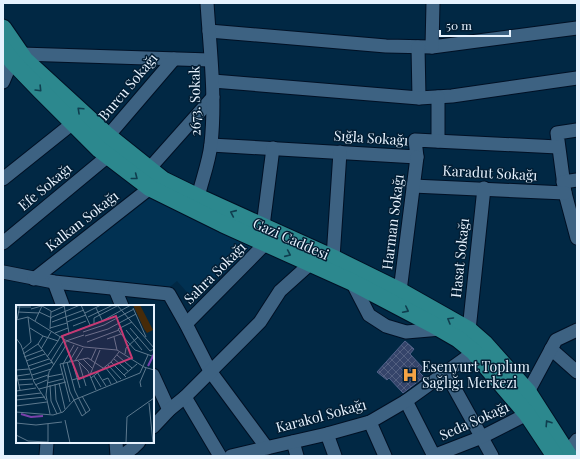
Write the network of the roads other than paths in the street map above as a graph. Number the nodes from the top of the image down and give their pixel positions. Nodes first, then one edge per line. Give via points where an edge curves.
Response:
1 (207, 3) edge
2 (433, 3) edge
3 (3, 28) edge
4 (577, 28) edge
5 (209, 31) junction
6 (418, 47) junction
7 (432, 47) junction
8 (12, 55) edge
9 (174, 59) junction
10 (210, 60) junction
11 (577, 78) edge
12 (213, 81) junction
13 (3, 82) edge
14 (213, 97) junction
15 (438, 97) junction
16 (419, 98) junction
17 (73, 123) junction
18 (577, 130) edge
19 (108, 136) junction
20 (438, 141) junction
21 (211, 145) junction
22 (558, 147) junction
23 (273, 148) junction
24 (340, 152) junction
25 (108, 156) junction
26 (417, 157) junction
27 (149, 169) junction
28 (3, 179) edge
29 (577, 180) edge
30 (413, 186) junction
31 (564, 187) junction
32 (150, 188) junction
33 (484, 188) junction
34 (198, 197) junction
35 (263, 226) junction
36 (577, 238) edge
37 (3, 243) edge
38 (266, 243) junction
39 (333, 258) junction
40 (310, 264) junction
41 (3, 272) edge
42 (34, 279) junction
43 (54, 282) junction
44 (352, 282) junction
45 (115, 289) junction
46 (400, 291) junction
47 (62, 305) edge
48 (122, 305) edge
49 (186, 324) junction
50 (441, 329) junction
51 (469, 330) junction
52 (577, 330) edge
53 (551, 349) junction
54 (474, 352) junction
55 (210, 371) junction
56 (577, 372) edge
57 (446, 373) junction
58 (154, 377) edge
59 (528, 392) junction
60 (185, 397) junction
61 (406, 401) junction
62 (169, 410) junction
63 (527, 414) junction
64 (370, 422) junction
65 (154, 426) edge
66 (328, 434) junction
67 (482, 437) junction
68 (293, 442) junction
69 (47, 443) edge
70 (116, 443) edge
71 (138, 443) edge
72 (267, 448) junction
73 (567, 451) edge
74 (244, 454) edge
75 (46, 456) edge
76 (117, 456) edge
77 (122, 456) edge
78 (220, 456) edge
79 (231, 456) edge
80 (297, 456) edge
81 (335, 456) edge
82 (385, 456) edge
83 (434, 456) edge
84 (492, 456) edge

1 - 5 street, 2673. Sokak
2 - 7 street
3 - 8 main road, Gazi Caddesi
4 - 7 street
5 - 6 street
5 - 10 street, 2673. Sokak
6 - 7 street
6 - 16 street
8 - 9 street
8 - 13 street
8 -> 17 main road, Gazi Caddesi
19 -> 8 main road, Gazi Caddesi via 25,60
9 - 10 street
9 - 19 street, Burcu Sokağı
10 - 12 street, 2673. Sokak
11 - 15 street
12 - 14 street, 2673. Sokak
12 - 16 street
14 - 21 street, 2673. Sokak
14 - 27 street
15 - 16 street
15 - 20 street
17 - 25 main road, Gazi Caddesi
17 - 28 street
18 - 22 street via 557,133
19 - 27 main road, Gazi Caddesi
20 - 22 street, Sığla Sokağı
20 - 26 street, Sığla Sokağı via 415,140
21 - 23 street, Sığla Sokağı
21 - 34 street, 2673. Sokak
22 - 31 street
23 - 24 street, Sığla Sokağı
23 - 35 street
24 - 26 street, Sığla Sokağı
24 - 39 street
25 -> 32 main road, Gazi Caddesi
25 - 37 street, Efe Sokağı
26 - 30 street, Harman Sokağı
27 - 34 main road, Gazi Caddesi via 163,180
29 - 31 street, Karadut Sokağı
30 - 33 street, Karadut Sokağı
30 - 46 street, Harman Sokağı
31 - 33 street, Karadut Sokağı
31 - 36 street
32 - 38 main road, Gazi Caddesi
32 - 42 street, Kalkan Sokağı
33 - 51 street, Hasat Sokağı
35 -> 34 main road, Gazi Caddesi
35 - 39 main road, Gazi Caddesi
38 -> 40 main road, Gazi Caddesi
38 - 49 street, Sahra Sokağı
39 - 46 main road, Gazi Caddesi
40 - 44 main road, Gazi Caddesi
40 - 55 street via 280,291 260,322
41 - 42 street
42 - 43 street
43 - 45 street
43 - 47 street
44 -> 50 main road, Gazi Caddesi
44 - 50 street via 370,315 386,326 406,332
45 - 48 street
45 - 49 street via 168,294
51 -> 46 main road, Gazi Caddesi
49 - 55 street
50 - 54 main road, Gazi Caddesi
51 - 59 main road, Gazi Caddesi
52 - 53 street via 556,340
53 - 56 street
53 - 59 street
54 - 57 street, Karakol Sokağı
54 - 63 main road, Gazi Caddesi
55 - 60 street
55 - 72 street
57 - 61 street, Karakol Sokağı
57 - 67 street
58 - 62 street
73 -> 59 main road, Gazi Caddesi
60 - 62 street
60 - 78 street
61 - 64 street, Karakol Sokağı
61 - 83 street
62 - 65 street
63 - 67 street, Seda Sokağı
63 - 73 main road, Gazi Caddesi
64 - 66 street, Karakol Sokağı
64 - 82 street
66 - 68 street, Karakol Sokağı
66 - 81 street
67 - 83 street, Seda Sokağı
67 - 84 street
68 - 72 street, Karakol Sokağı
68 - 80 street
69 - 75 street
70 - 76 street
71 - 77 street
72 - 74 street, Karakol Sokağı
74 - 79 street, Karakol Sokağı

